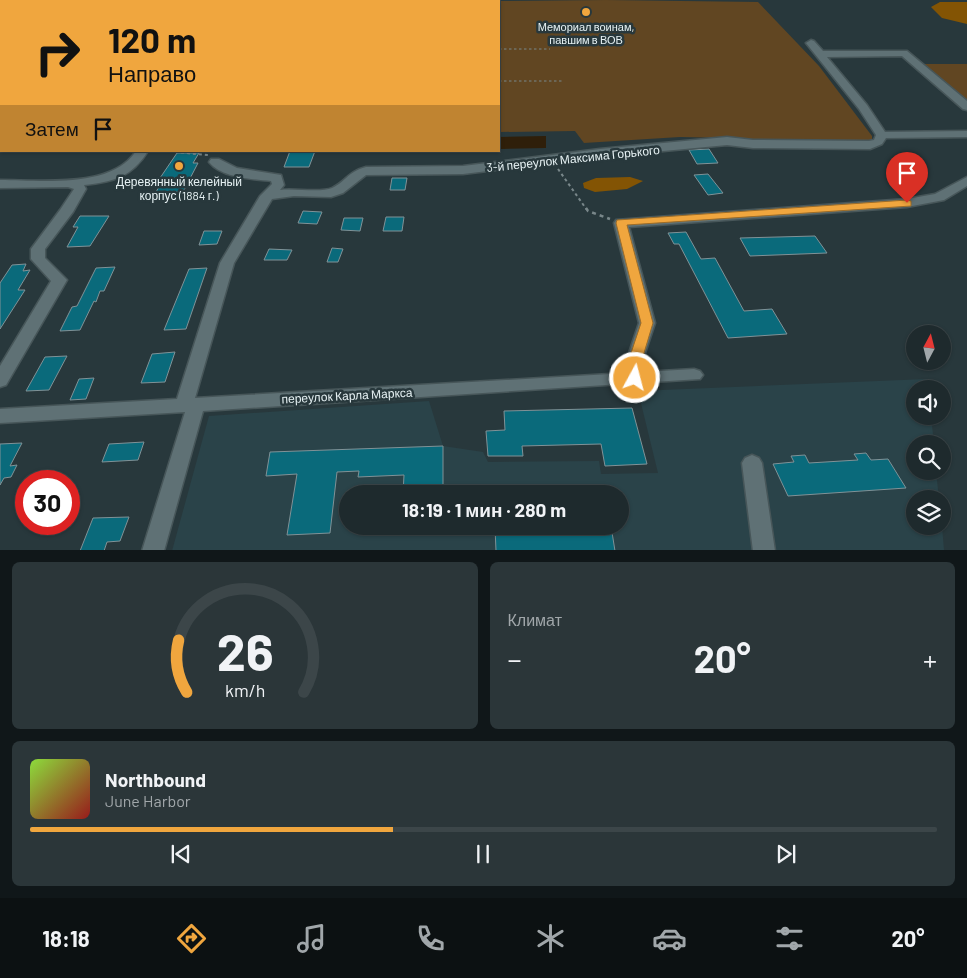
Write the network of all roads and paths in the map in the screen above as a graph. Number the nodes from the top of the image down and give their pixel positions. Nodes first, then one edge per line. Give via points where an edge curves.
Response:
1 (811, 42) dead end
2 (500, 49) edge
3 (550, 49) dead end
4 (821, 54) junction
5 (500, 81) edge
6 (562, 81) dead end
7 (967, 107) edge
8 (967, 134) edge
9 (882, 135) junction
10 (141, 152) edge
11 (182, 152) edge
12 (554, 160) junction
13 (215, 162) joint
14 (967, 181) edge
15 (68, 183) junction
16 (0, 184) edge
17 (267, 196) junction
18 (621, 223) junction
19 (694, 375) dead end
20 (635, 378) junction
21 (0, 381) edge
22 (190, 404) junction
23 (0, 416) edge
24 (752, 463) dead end
25 (153, 550) edge
26 (764, 550) edge

1 - 4 street
2 - 3 path
4 - 7 street via 904,53
4 - 9 street
5 - 6 path
8 - 9 street
9 - 12 street, 3-й переулок Максима Горького via 878,142 870,145 727,141
10 - 15 street via 134,163 119,174
11 - 13 path via 214,156
12 - 17 street, 3-й переулок Максима Горького via 463,170 366,171 358,173 338,190 326,194 294,192
12 - 18 path via 588,210
13 - 17 street via 235,171 277,178 278,185
14 - 18 street via 939,197 907,203
15 - 16 street
15 - 21 street via 80,188 38,249 38,259 59,280
17 - 22 street via 227,263
18 - 20 street via 647,323
19 - 20 street, переулок Карла Маркса
20 - 22 street, переулок Карла Маркса
22 - 23 street, переулок Карла Маркса
22 - 25 street
24 - 26 street

